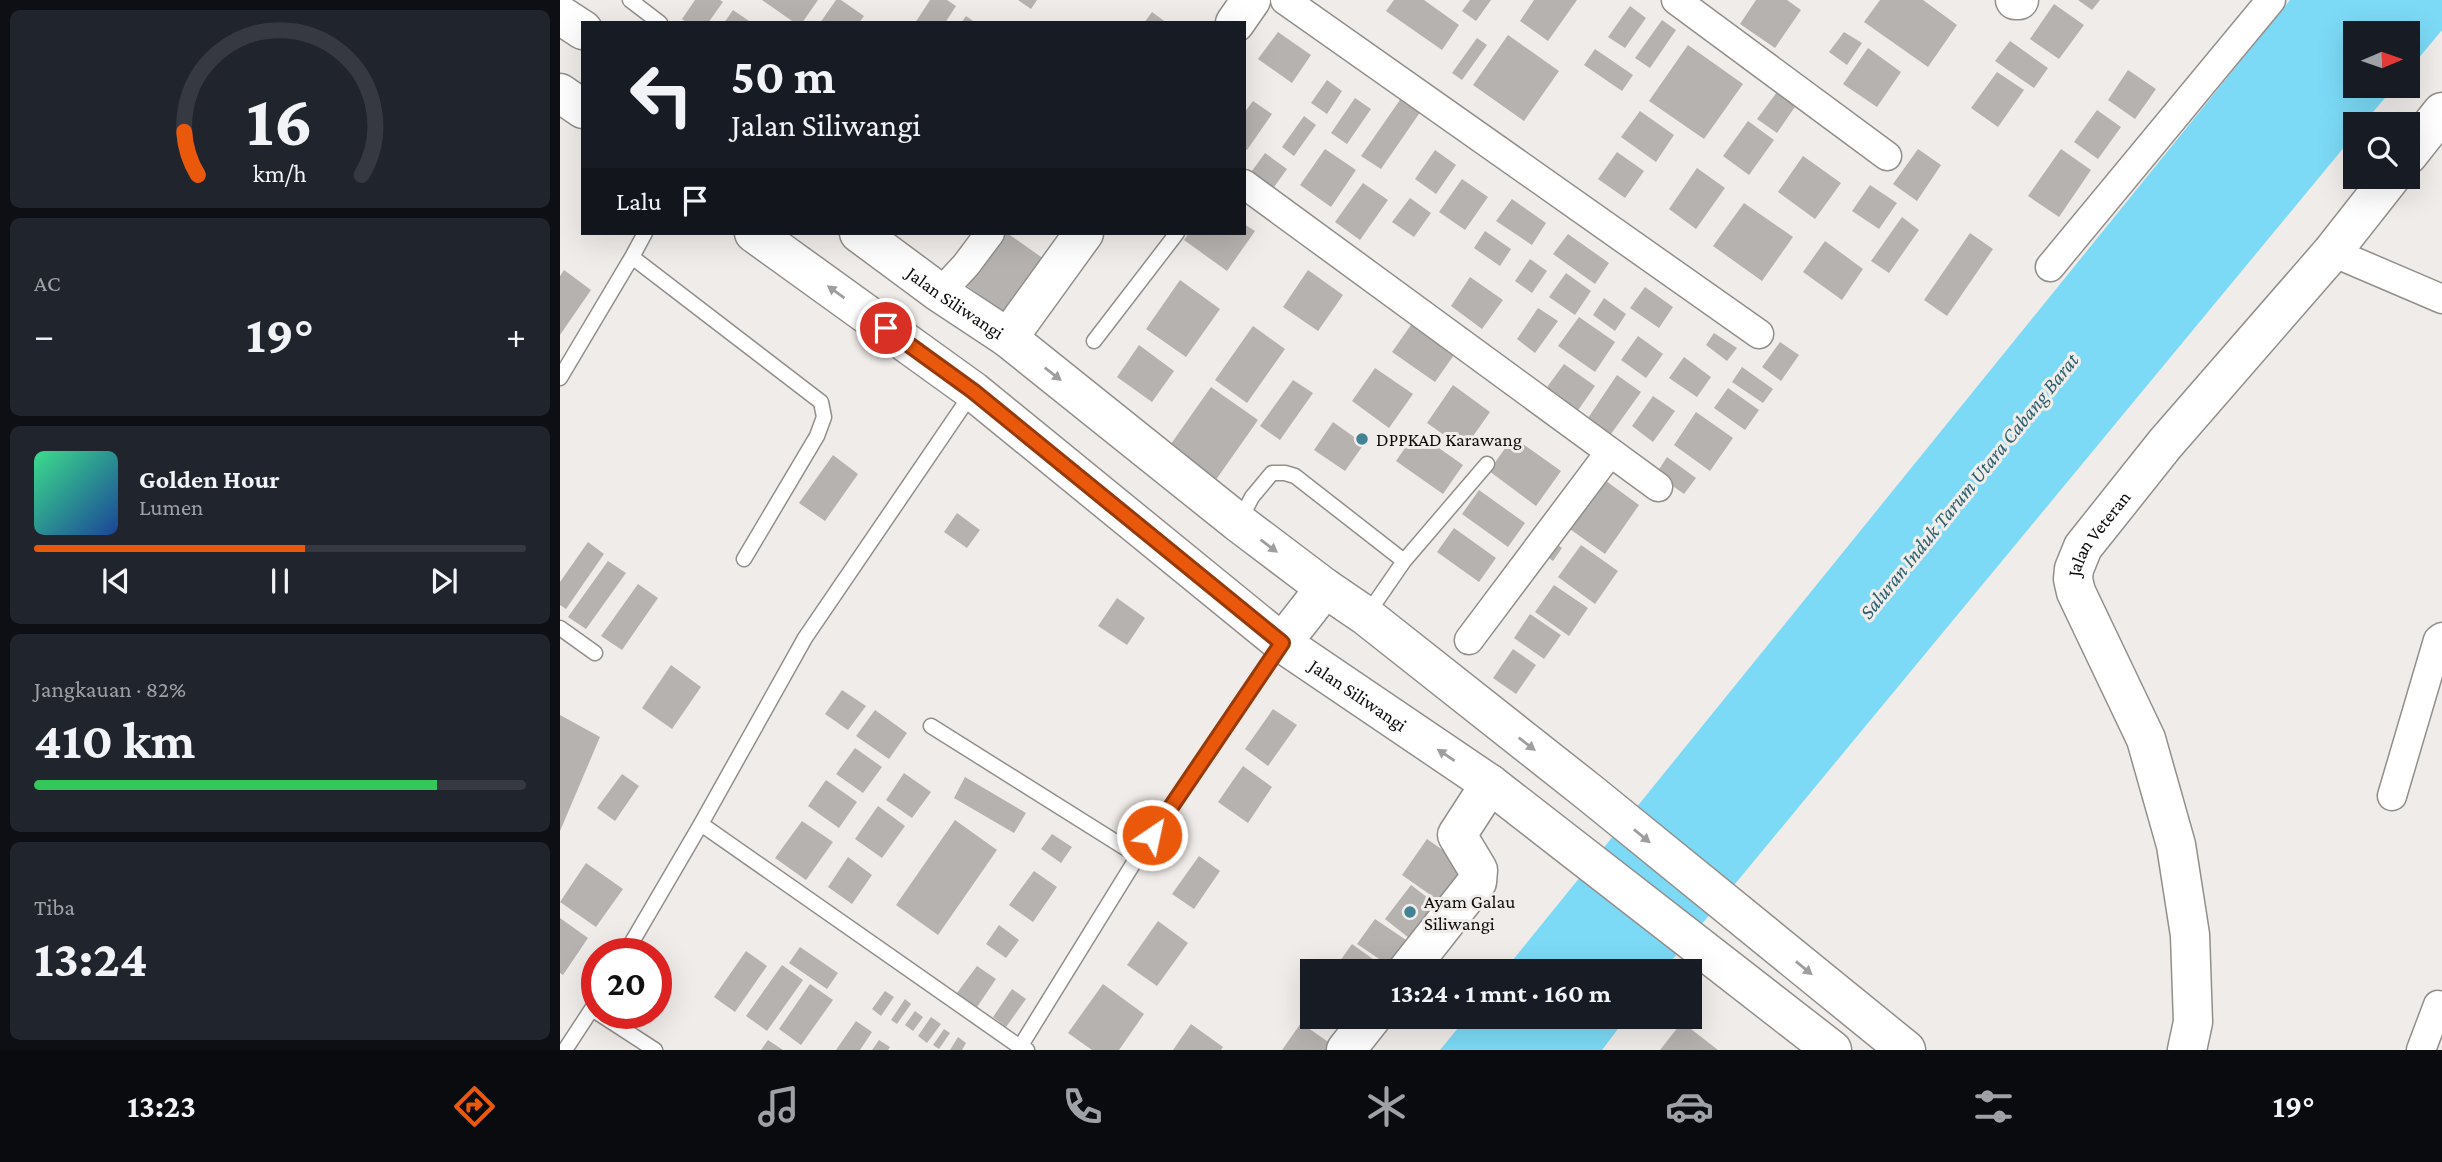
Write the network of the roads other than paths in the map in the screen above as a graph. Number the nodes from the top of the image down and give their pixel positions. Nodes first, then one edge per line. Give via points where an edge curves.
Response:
1 (630, 0) edge
2 (1251, 0) edge
3 (1285, 0) edge
4 (1676, 0) edge
5 (2271, 0) edge
6 (560, 15) edge
7 (657, 21) edge
8 (1236, 21) edge
9 (581, 29) edge
10 (560, 93) edge
11 (581, 108) edge
12 (2442, 112) edge
13 (2420, 140) edge
14 (1887, 156) dead end
15 (1246, 185) edge
16 (2382, 189) edge
17 (644, 235) edge
18 (757, 235) edge
19 (862, 235) edge
20 (988, 235) edge
21 (1083, 235) edge
22 (1175, 235) edge
23 (2332, 252) junction
24 (632, 257) junction
25 (2050, 267) dead end
26 (940, 293) junction
27 (2442, 299) edge
28 (1759, 334) dead end
29 (1008, 338) junction
30 (1094, 341) dead end
31 (560, 378) edge
32 (973, 391) junction
33 (1611, 452) junction
34 (1487, 464) dead end
35 (1658, 487) dead end
36 (1239, 523) junction
37 (744, 559) dead end
38 (1404, 561) junction
39 (1325, 588) junction
40 (1366, 616) junction
41 (560, 628) edge
42 (2442, 638) edge
43 (1469, 640) dead end
44 (1282, 643) junction
45 (595, 653) dead end
46 (931, 726) dead end
47 (1490, 784) junction
48 (2392, 796) dead end
49 (701, 824) junction
50 (1138, 856) junction
51 (634, 938) edge
52 (1417, 959) edge
53 (2438, 1005) dead end
54 (581, 1029) edge
55 (624, 1029) edge
56 (1363, 1029) edge
57 (1024, 1048) edge
58 (565, 1050) edge
59 (654, 1050) edge
60 (1346, 1050) edge
61 (1832, 1050) edge
62 (1906, 1050) edge
63 (2187, 1050) edge
64 (2421, 1050) edge

1 - 7 lane
2 - 8 main road
3 - 28 street
4 - 14 street
5 - 25 street
6 - 9 main road
10 - 11 main road
12 - 13 main road
15 - 33 street
16 - 23 main road, Jalan Veteran
17 - 24 lane
32 -> 18 main road, Jalan Siliwangi
19 - 26 main road, Jalan Siliwangi
20 - 26 street
21 - 29 main road
22 - 30 lane
23 - 27 street
23 - 63 main road, Jalan Veteran via 2165,444 2083,547 2074,569 2076,592 2147,739 2176,845 2190,935 2193,1022
24 - 31 lane
24 - 37 lane via 821,402 824,417 817,436
26 - 29 main road, Jalan Siliwangi
29 -> 36 main road, Jalan Siliwangi
32 - 44 main road, Jalan Siliwangi
32 - 49 lane via 805,638
33 - 35 street
33 - 43 street
34 - 38 lane
36 - 38 lane via 1272,473 1285,473 1295,476
36 -> 39 main road, Jalan Siliwangi
38 - 40 lane
39 - 40 main road, Jalan Siliwangi
39 - 44 main road
40 -> 62 main road, Jalan Siliwangi
41 - 45 lane
42 - 48 street
47 -> 44 main road, Jalan Siliwangi
44 - 50 lane
46 - 50 lane
47 - 52 main road via 1457,835 1478,870 1477,882
47 - 61 main road, Jalan Siliwangi
49 - 51 lane
49 - 57 lane
50 - 57 lane
53 - 64 street
54 - 58 lane
55 - 59 lane
56 - 60 main road

